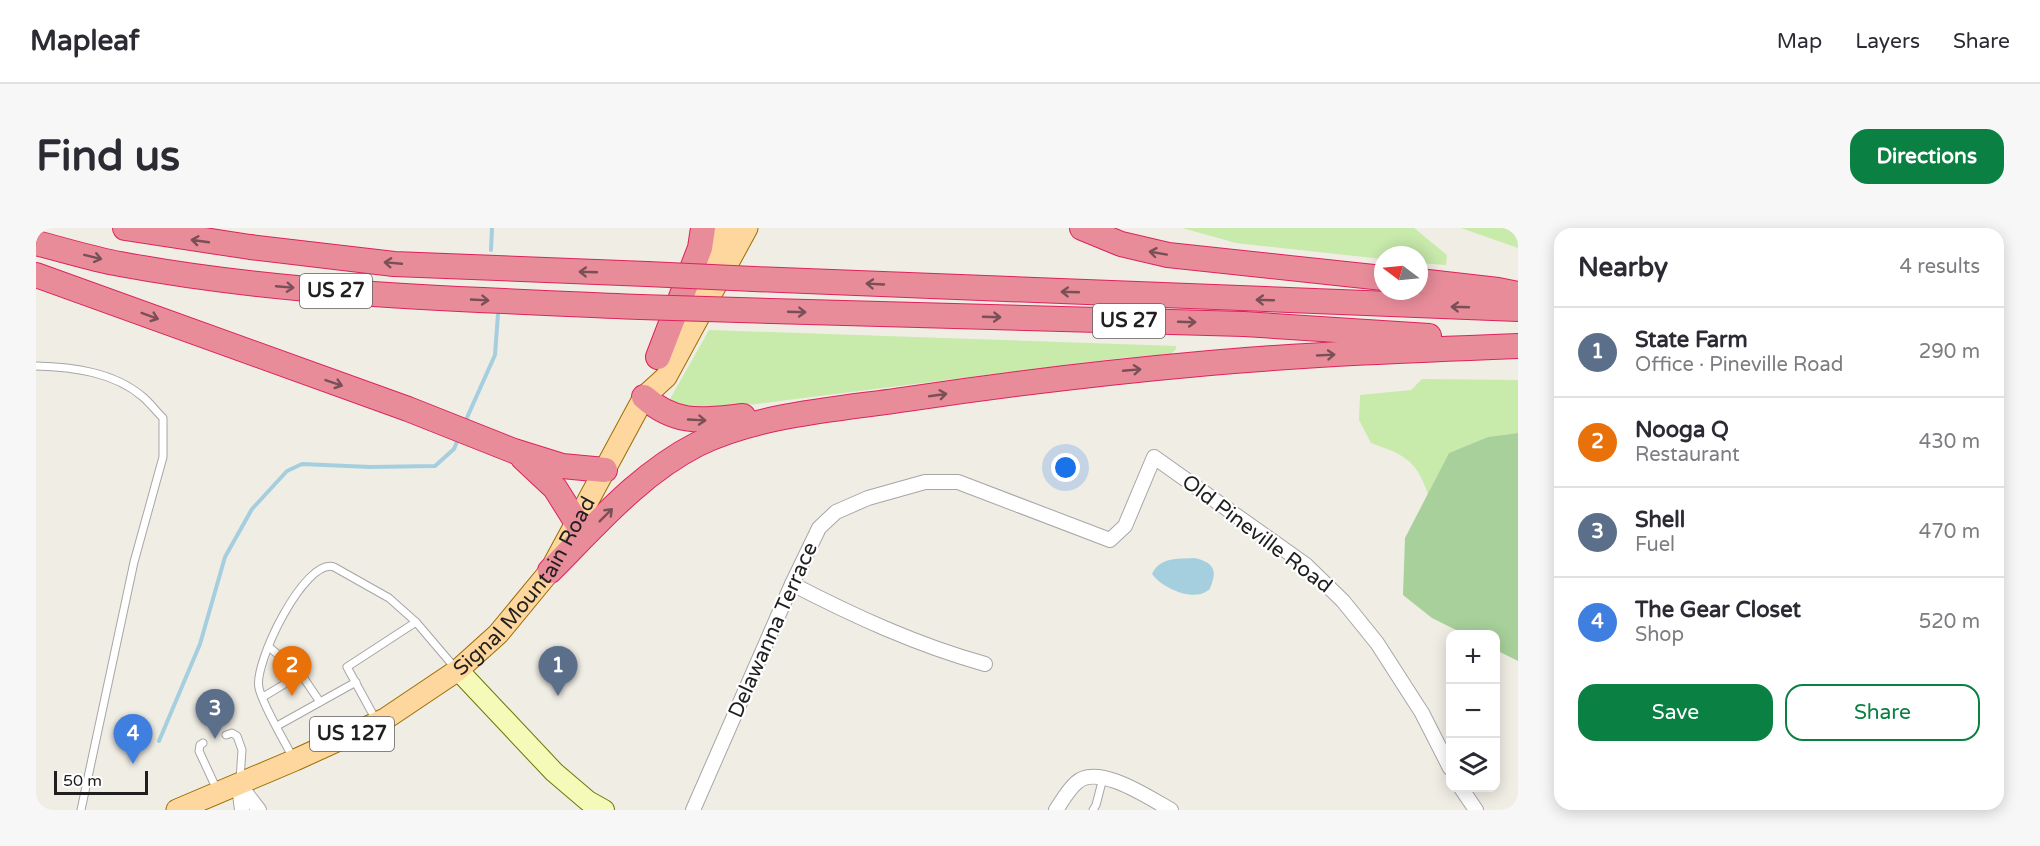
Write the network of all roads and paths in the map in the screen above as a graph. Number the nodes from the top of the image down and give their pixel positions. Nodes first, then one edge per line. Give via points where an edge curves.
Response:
1 (124, 228) edge
2 (703, 228) edge
3 (726, 228) edge
4 (747, 228) edge
5 (1083, 228) edge
6 (36, 243) edge
7 (36, 275) edge
8 (1374, 277) edge
9 (1428, 282) edge
10 (1518, 294) edge
11 (1518, 309) edge
12 (1518, 344) edge
13 (658, 357) junction
14 (36, 366) edge
15 (644, 397) junction
16 (901, 400) junction
17 (514, 451) junction
18 (1154, 457) joint
19 (606, 470) junction
20 (577, 523) junction
21 (550, 571) junction
22 (792, 584) junction
23 (416, 622) junction
24 (269, 647) junction
25 (985, 664) dead end
26 (458, 670) junction
27 (301, 674) junction
28 (356, 682) junction
29 (263, 697) junction
30 (320, 702) junction
31 (378, 723) junction
32 (277, 726) junction
33 (226, 735) dead end
34 (203, 743) dead end
35 (295, 760) junction
36 (1446, 760) edge
37 (1103, 778) junction
38 (239, 784) junction
39 (1464, 792) edge
40 (218, 793) junction
41 (1098, 808) edge
42 (81, 810) edge
43 (177, 810) edge
44 (242, 810) edge
45 (259, 810) edge
46 (604, 810) edge
47 (693, 810) edge
48 (1056, 810) edge
49 (1171, 810) edge
50 (1476, 810) edge

11 -> 1 highway, US 27, bridge via 394,264
2 - 13 highway via 700,248
3 - 13 main road
4 - 15 main road, Signal Mountain Road via 666,377
8 -> 5 highway via 1168,255 1121,244
6 -> 12 highway, US 27, bridge via 119,264 273,286 394,296 1244,324
7 -> 17 highway
9 - 10 highway
16 -> 12 highway via 1210,363
13 - 15 main road, US 127
14 - 42 lane via 100,374 144,397 163,418 163,457 134,562
15 -> 16 highway via 668,413 699,420
15 - 19 main road, Signal Mountain Road / US 127
21 -> 16 highway via 636,485 700,443 765,421
17 - 19 highway via 562,466
17 - 20 highway via 555,488
18 - 22 street, Delawanna Terrace via 1125,526 1110,540 958,482 925,482 868,498 836,512 819,528
18 - 36 street, Old Pineville Road via 1306,565 1343,601 1377,643 1422,713
19 - 20 main road, Signal Mountain Road / US 127
20 - 21 main road, Signal Mountain Road / US 127
21 - 26 main road, Signal Mountain Road / US 127 via 498,634
22 - 25 street via 922,645
22 - 47 street, Delawanna Terrace
23 - 24 lane via 389,598 334,567 324,566 289,602
23 - 26 lane
23 - 28 lane via 347,667
24 - 27 lane
24 - 29 lane via 259,672
26 - 31 main road, Signal Mountain Road / US 127
26 - 46 main road via 554,772
27 - 29 lane
27 - 30 lane
28 - 30 lane
28 - 31 lane
29 - 32 lane
30 - 32 lane
31 - 35 main road, Signal Mountain Road / US 127
32 - 35 lane
33 - 38 lane via 237,735 242,750
34 - 40 lane via 199,751
35 - 38 main road, Signal Mountain Road / US 127
37 - 41 lane
37 - 48 street via 1077,782
37 - 49 street via 1119,781
38 - 40 main road, Signal Mountain Road / US 127
38 - 44 street
38 - 45 street
39 - 50 street
40 - 43 main road, Signal Mountain Road / US 127

